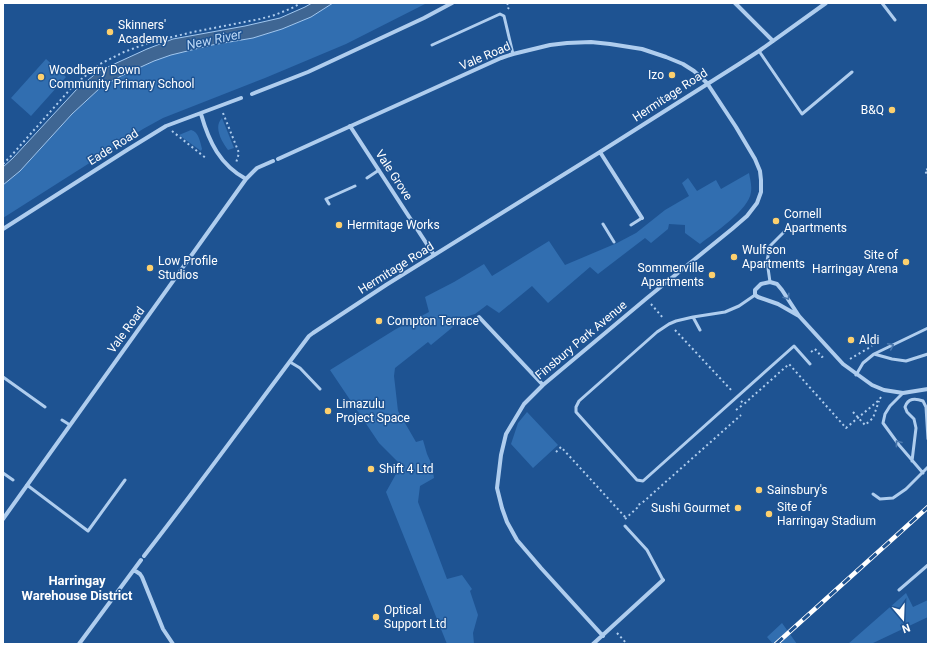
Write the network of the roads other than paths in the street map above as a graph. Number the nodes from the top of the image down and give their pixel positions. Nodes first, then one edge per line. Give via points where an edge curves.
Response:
1 (452, 3) edge
2 (735, 3) edge
3 (826, 3) edge
4 (882, 3) edge
5 (895, 20) dead end
6 (772, 41) junction
7 (432, 45) dead end
8 (759, 51) junction
9 (513, 54) junction
10 (852, 72) dead end
11 (707, 83) junction
12 (252, 94) dead end
13 (241, 98) dead end
14 (201, 114) junction
15 (350, 126) junction
16 (600, 152) junction
17 (379, 170) junction
18 (367, 178) dead end
19 (246, 180) junction
20 (355, 186) dead end
21 (328, 204) dead end
22 (642, 218) joint
23 (602, 224) dead end
24 (631, 225) dead end
25 (3, 229) edge
26 (786, 229) dead end
27 (615, 234) dead end
28 (611, 237) junction
29 (614, 242) dead end
30 (434, 255) junction
31 (770, 282) junction
32 (754, 295) junction
33 (479, 316) dead end
34 (693, 316) junction
35 (799, 316) junction
36 (928, 328) edge
37 (700, 330) dead end
38 (874, 354) junction
39 (928, 354) edge
40 (290, 362) junction
41 (810, 364) dead end
42 (856, 374) junction
43 (3, 377) edge
44 (543, 385) junction
45 (928, 389) edge
46 (320, 390) dead end
47 (903, 393) junction
48 (45, 407) dead end
49 (62, 420) dead end
50 (70, 425) junction
51 (928, 439) edge
52 (912, 461) junction
53 (928, 467) edge
54 (3, 473) edge
55 (923, 473) junction
56 (13, 480) dead end
57 (125, 480) dead end
58 (27, 485) junction
59 (873, 494) dead end
60 (3, 519) edge
61 (625, 526) road end
62 (928, 565) edge
63 (134, 570) junction
64 (662, 580) joint
65 (899, 590) dead end
66 (603, 636) junction
67 (79, 644) edge
68 (173, 644) edge
69 (593, 644) edge

1 - 12 street via 308,72
2 - 6 street
3 - 6 street, Hermitage Road
4 - 5 lane
6 - 8 street, Hermitage Road
7 - 9 lane via 500,14 504,16
8 - 10 lane via 802,114
8 - 11 street, Hermitage Road
9 - 11 street, Vale Road via 568,43 610,44 666,57 683,64
9 - 15 street, Vale Road
11 - 16 street, Hermitage Road
11 - 44 street, Finsbury Park Avenue via 755,159 761,180 761,192 757,203 747,216 726,234
13 - 14 street, Eade Road
14 - 19 street via 216,152
14 - 25 street, Eade Road via 166,126
15 - 17 street, Vale Grove
15 - 19 street, Vale Road via 257,168
16 - 22 street
16 - 30 street, Hermitage Road
17 - 18 lane
17 - 30 street, Vale Grove
19 - 50 street, Vale Road
20 - 21 lane via 326,199
22 - 24 lane
23 - 28 lane
26 - 31 lane via 770,246 767,261
27 - 28 lane
28 - 29 lane
30 - 40 street, Hermitage Road via 317,330 309,336
31 - 32 street via 761,284
31 -> 35 street via 777,284
32 - 34 lane via 725,312
32 - 35 street
33 - 44 street
34 - 37 lane
34 - 41 lane via 669,324 657,332 579,401 576,407 576,412 637,480 644,481 794,346
35 - 42 street via 843,364
38 -> 36 lane
38 - 39 lane via 906,361
38 - 42 lane via 863,363
40 - 46 lane via 300,368
40 - 63 street, Hermitage Road
42 - 47 street via 884,390
43 - 48 lane
44 - 66 street, Finsbury Park Avenue via 524,404 506,434 497,488 507,522 518,540
45 - 47 street
52 -> 47 lane via 883,423 890,406
49 - 50 lane
50 - 58 street, Vale Road
51 - 52 lane via 926,407 923,401 911,399 906,402 905,407 914,419 916,428
52 - 55 lane
53 - 55 lane
54 - 56 lane
55 - 59 lane via 893,498 880,499
57 - 58 lane via 88,530
58 - 60 street, Vale Road
61 - 64 lane via 647,550
62 - 65 lane
63 - 67 street, Hermitage Road
63 - 68 street via 142,577 163,628
64 - 66 street
66 - 69 street

